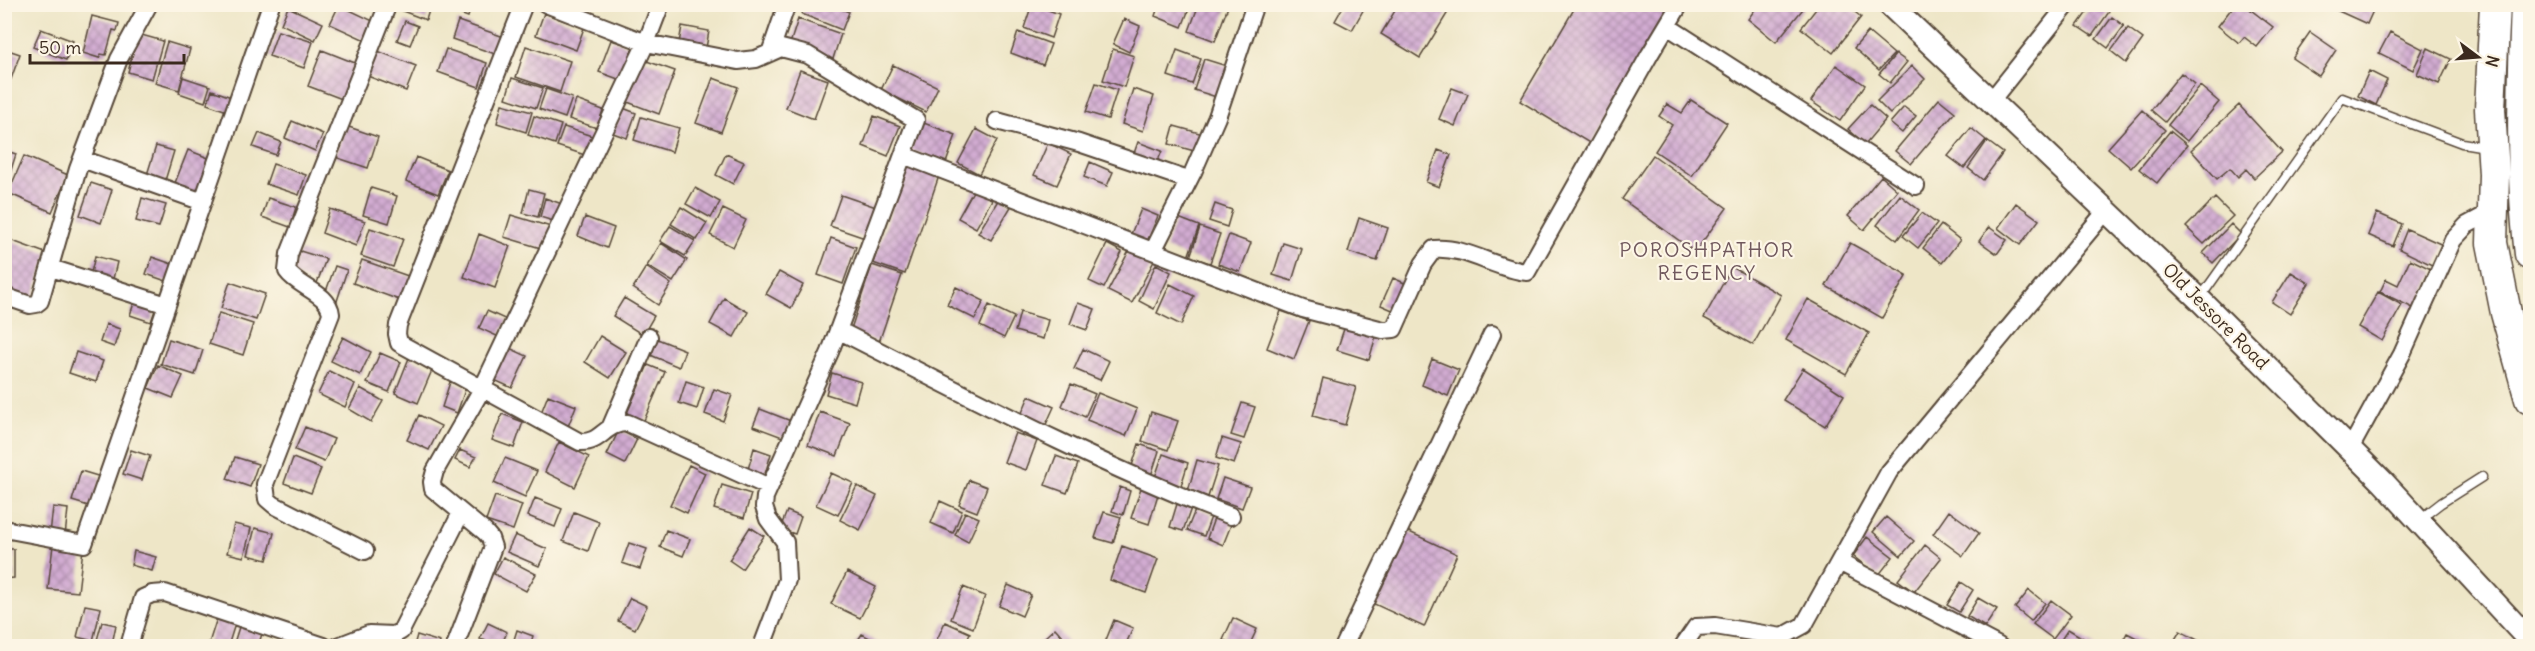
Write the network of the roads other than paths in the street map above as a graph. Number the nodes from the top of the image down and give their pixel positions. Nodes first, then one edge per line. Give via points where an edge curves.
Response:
1 (149, 4) edge
2 (271, 4) edge
3 (388, 4) edge
4 (524, 4) edge
5 (546, 4) edge
6 (661, 4) edge
7 (787, 4) edge
8 (1255, 4) edge
9 (1680, 4) edge
10 (1888, 4) edge
11 (2068, 4) edge
12 (2526, 4) edge
13 (2494, 6) edge
14 (1667, 26) junction
15 (646, 43) junction
16 (770, 53) junction
17 (2527, 54) edge
18 (1990, 102) junction
19 (997, 121) dead end
20 (2492, 149) junction
21 (903, 155) junction
22 (82, 159) junction
23 (1188, 180) junction
24 (1916, 186) dead end
25 (203, 202) junction
26 (2106, 211) junction
27 (2493, 211) junction
28 (1153, 251) junction
29 (2530, 254) edge
30 (51, 268) junction
31 (4, 296) edge
32 (2199, 299) junction
33 (167, 305) junction
34 (838, 330) junction
35 (1492, 334) dead end
36 (649, 337) dead end
37 (482, 389) junction
38 (2530, 399) edge
39 (611, 426) junction
40 (2350, 449) junction
41 (2482, 477) dead end
42 (769, 487) junction
43 (461, 513) junction
44 (1231, 516) dead end
45 (2418, 521) junction
46 (4, 529) edge
47 (365, 551) dead end
48 (1839, 562) junction
49 (2530, 641) edge
50 (129, 646) edge
51 (324, 646) edge
52 (338, 646) edge
53 (455, 646) edge
54 (762, 646) edge
55 (1344, 646) edge
56 (1683, 646) edge
57 (1999, 646) edge

1 - 22 street via 119,59
2 - 25 street
3 - 47 street via 289,254 287,271 291,278 327,302 331,314 265,484 267,498 274,505
4 - 37 street via 397,334 399,343
5 - 15 street
6 - 15 street
7 - 16 street
8 - 23 street via 1217,117
9 - 14 street
10 - 18 street, Old Jessore Road
11 - 18 street
12 - 17 highway
13 - 20 highway
14 - 24 street
14 - 28 street via 1527,272 1448,248 1434,249 1423,264 1394,329 1383,330 1303,309
15 - 16 street via 738,61
15 - 37 street
16 - 21 street via 781,48 808,55 916,120
17 - 29 highway via 2522,94
18 - 26 street, Old Jessore Road
19 - 23 street via 1079,142
20 - 27 highway
20 - 32 lane via 2462,143 2342,98
21 - 28 street
21 - 34 street
22 - 25 street
22 - 30 street
23 - 28 street
25 - 33 street
26 - 32 street, Old Jessore Road
26 - 48 street via 1889,472
27 - 38 highway via 2492,243 2503,301
27 - 40 street via 2467,225 2452,240 2402,354
30 - 31 street via 36,304
30 - 33 street
32 - 40 street, Old Jessore Road
33 - 46 street via 84,544
34 - 42 street
34 - 44 street via 1155,487
35 - 55 street
36 - 39 street
37 - 39 street via 580,442 597,439
37 - 43 street via 432,482 437,494
39 - 42 street via 628,423
40 - 45 street, Old Jessore Road
41 - 45 lane
42 - 54 street via 764,507 785,542 787,580
43 - 52 street via 401,631 394,635 369,634
43 - 53 street via 485,532 493,547
45 - 49 street, Old Jessore Road
48 - 56 street via 1804,625 1794,632 1782,637 1715,626 1696,627
48 - 57 street
50 - 51 street via 143,598 165,593

